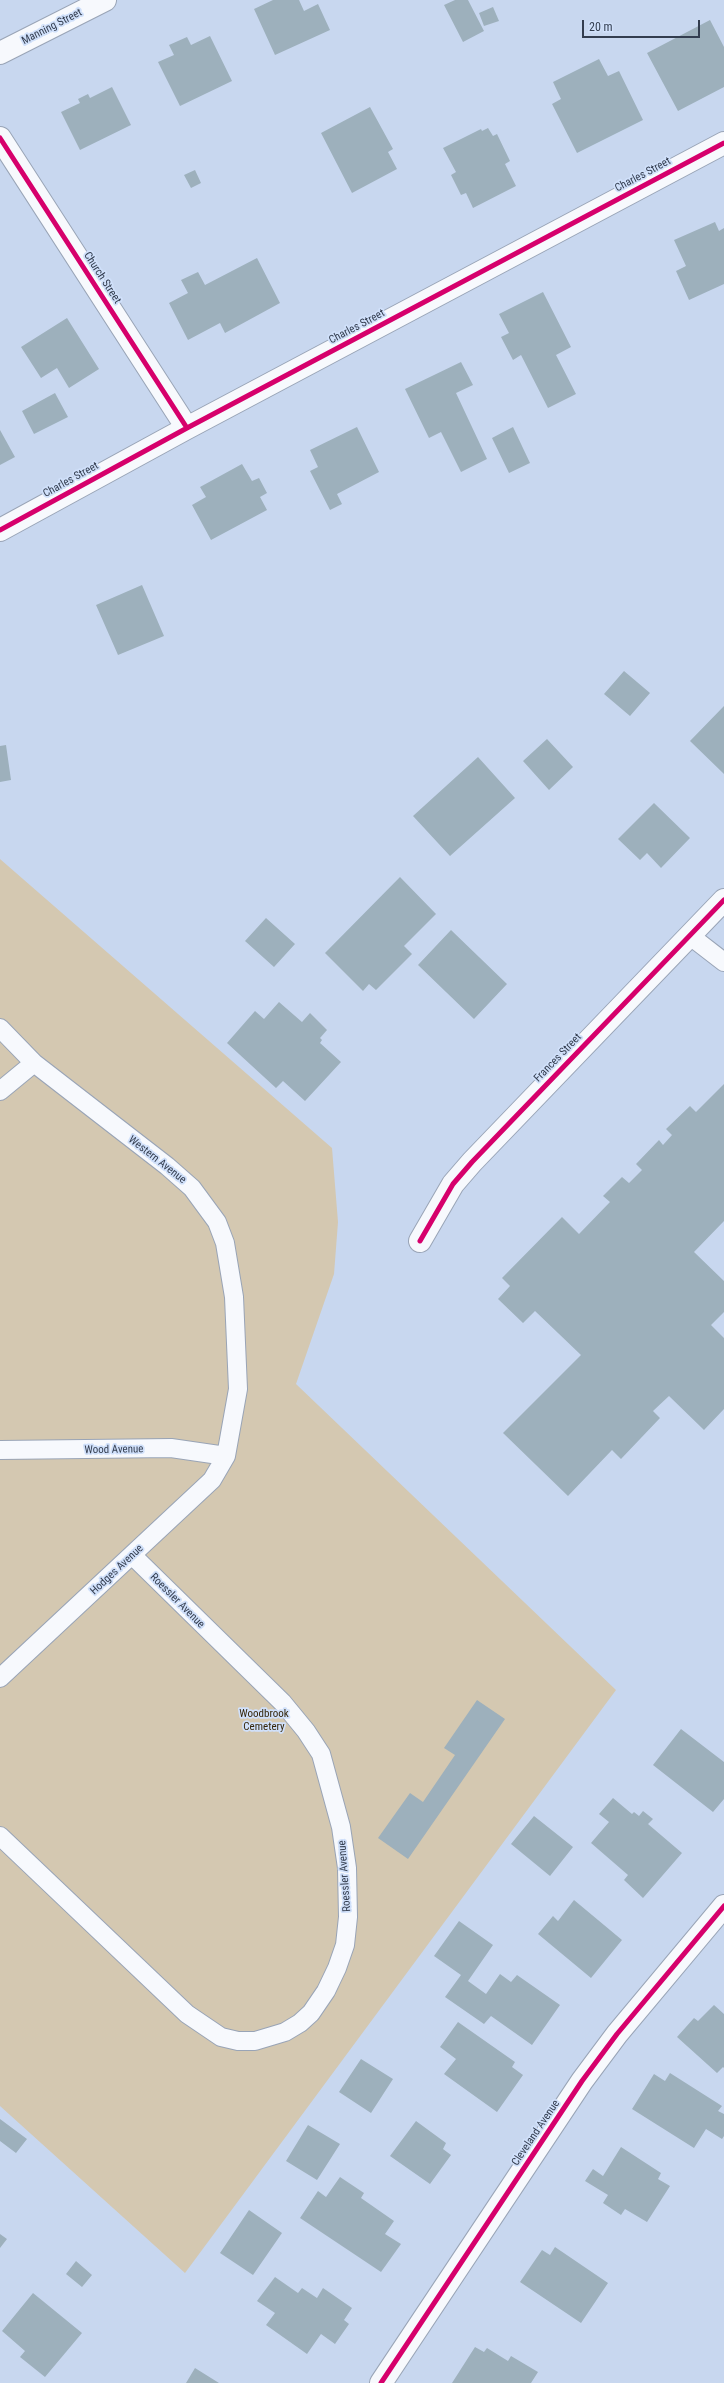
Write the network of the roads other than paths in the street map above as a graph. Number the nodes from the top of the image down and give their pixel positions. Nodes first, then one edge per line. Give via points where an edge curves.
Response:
1 (105, 0) edge
2 (0, 53) edge
3 (0, 138) edge
4 (724, 143) edge
5 (187, 428) junction
6 (0, 530) edge
7 (724, 900) edge
8 (689, 935) junction
9 (724, 962) edge
10 (0, 1028) edge
11 (34, 1063) junction
12 (0, 1091) edge
13 (420, 1241) dead end
14 (0, 1450) edge
15 (226, 1456) junction
16 (133, 1556) junction
17 (0, 1678) edge
18 (0, 1836) edge
19 (724, 1906) edge
20 (382, 2383) edge

1 - 2 street, Manning Street
3 - 5 street, Church Street
4 - 5 street, Charles Street
5 - 6 street, Charles Street
7 - 8 street, Frances Street
8 - 9 lane
8 - 13 street, Frances Street via 472,1162 453,1184
10 - 11 lane, Western Avenue
11 - 12 lane
11 - 15 lane, Western Avenue via 167,1166 192,1188 217,1222 225,1243 234,1297 238,1389
14 - 15 lane, Wood Avenue via 170,1448
15 - 16 lane, Hodges Avenue via 212,1480
16 - 17 lane, Hodges Avenue
16 - 18 lane, Roessler Avenue via 283,1702 321,1754 341,1827 347,1868 348,1917 345,1945 334,1974 310,2014 285,2032 255,2041 221,2037 188,2014
19 - 20 street, Cleveland Avenue via 617,2034 582,2081

